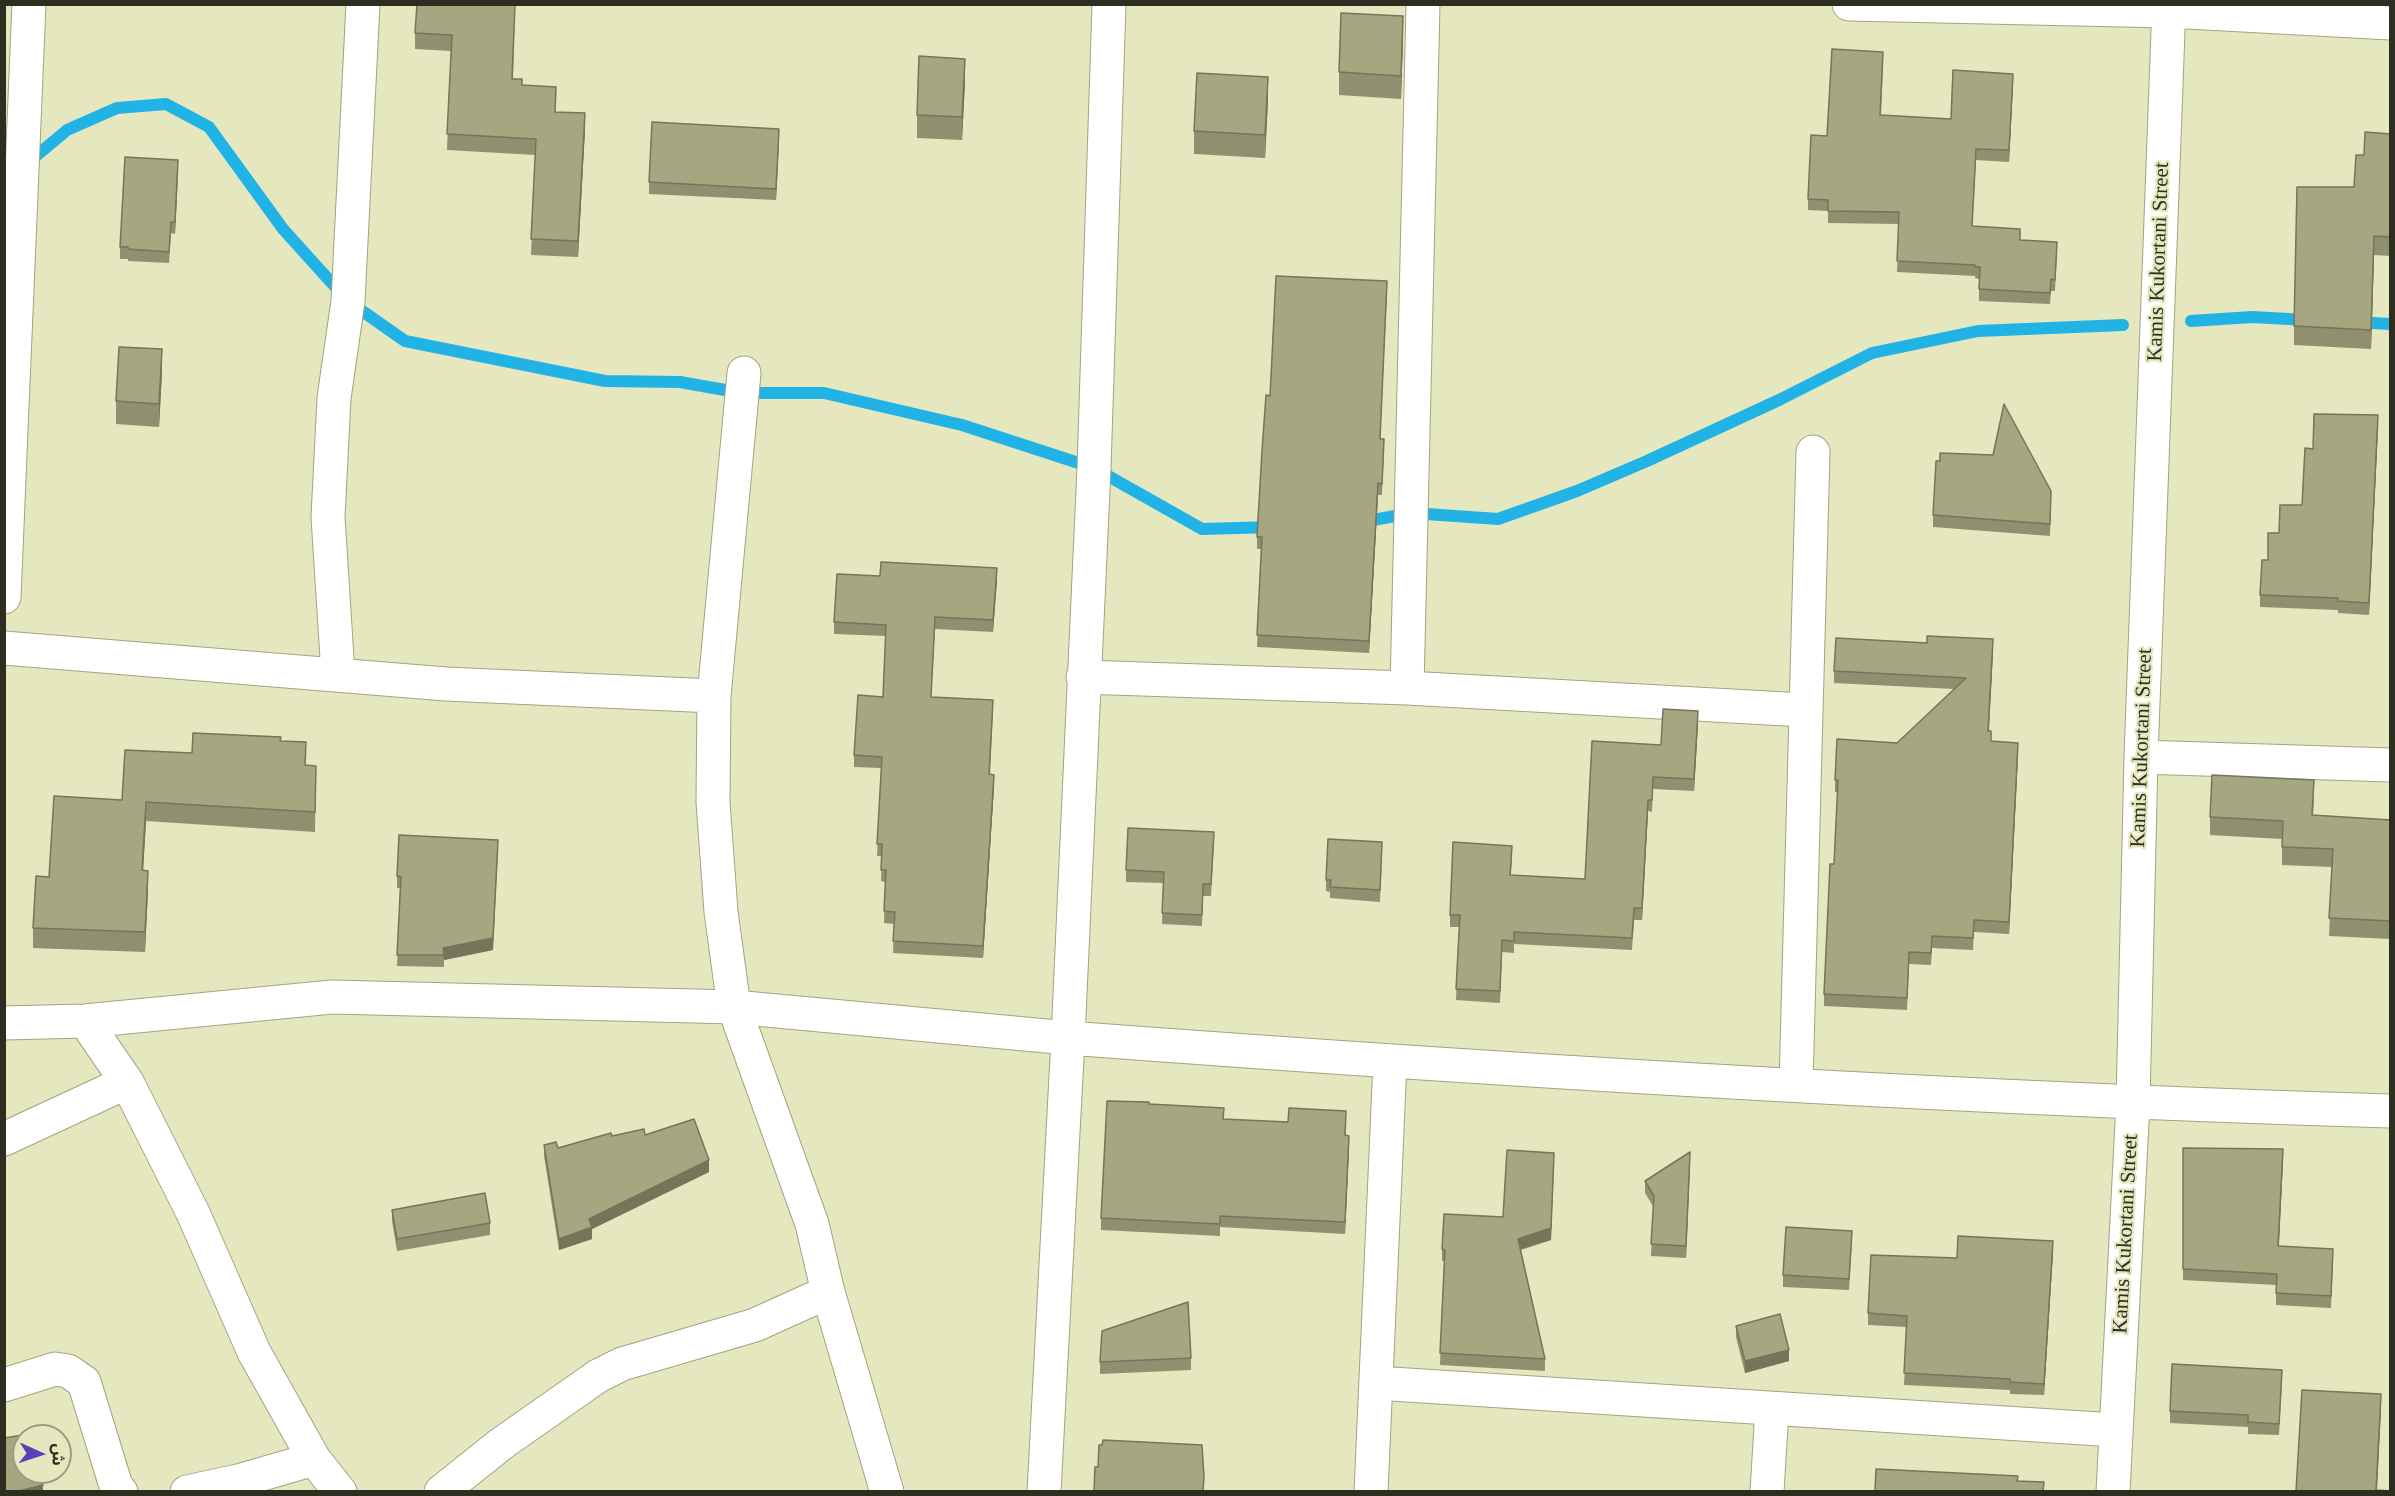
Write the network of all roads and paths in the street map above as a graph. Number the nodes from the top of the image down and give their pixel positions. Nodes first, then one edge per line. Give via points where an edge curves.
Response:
1 (29, 4) edge
2 (363, 4) edge
3 (1109, 4) edge
4 (1423, 4) edge
5 (1849, 4) edge
6 (2169, 8) edge
7 (2391, 23) edge
8 (744, 373) dead end
9 (1813, 452) dead end
10 (4, 597) edge
11 (4, 648) edge
12 (338, 675) junction
13 (1083, 677) junction
14 (1407, 688) junction
15 (714, 696) junction
16 (1804, 710) junction
17 (2140, 757) junction
18 (2391, 765) edge
19 (734, 1007) junction
20 (85, 1021) junction
21 (4, 1023) edge
22 (1068, 1038) junction
23 (1390, 1062) junction
24 (127, 1082) junction
25 (1796, 1085) junction
26 (2133, 1103) junction
27 (2391, 1111) edge
28 (4, 1139) edge
29 (828, 1292) junction
30 (1377, 1383) junction
31 (4, 1385) edge
32 (1772, 1409) junction
33 (2115, 1430) junction
34 (314, 1459) junction
35 (121, 1491) edge
36 (187, 1491) edge
37 (340, 1491) edge
38 (441, 1491) edge
39 (887, 1491) edge
40 (1044, 1491) edge
41 (1371, 1491) edge
42 (1767, 1491) edge
43 (2113, 1491) edge

1 - 10 street
2 - 12 street via 348,301 334,398 328,517
3 - 13 street
4 - 14 street
5 - 6 street
6 - 7 street
6 - 17 street, Kamis Kukortani Street
8 - 15 street
9 - 16 street
11 - 12 street
12 - 15 street
13 - 14 street
13 - 22 street
14 - 16 street
15 - 19 street via 713,802 721,912
16 - 25 street
17 - 18 street
17 - 26 street, Kamis Kukortani Street
19 - 20 street via 332,997
19 - 22 street
19 - 29 street via 812,1224
20 - 21 street
20 - 24 street
22 - 23 street
22 - 40 street
23 - 25 street
23 - 30 street
24 - 28 street
24 - 34 street via 193,1213 254,1352
25 - 26 street
26 - 27 street
26 - 33 street, Kamis Kukortani Street
29 - 38 street via 755,1325 622,1364 501,1444
29 - 39 street
30 - 32 street
30 - 41 street
31 - 35 street via 55,1369 68,1371 84,1382 116,1486
32 - 33 street
32 - 42 street
33 - 43 street, Kamis Kukortani Street
34 - 36 street
34 - 37 street

